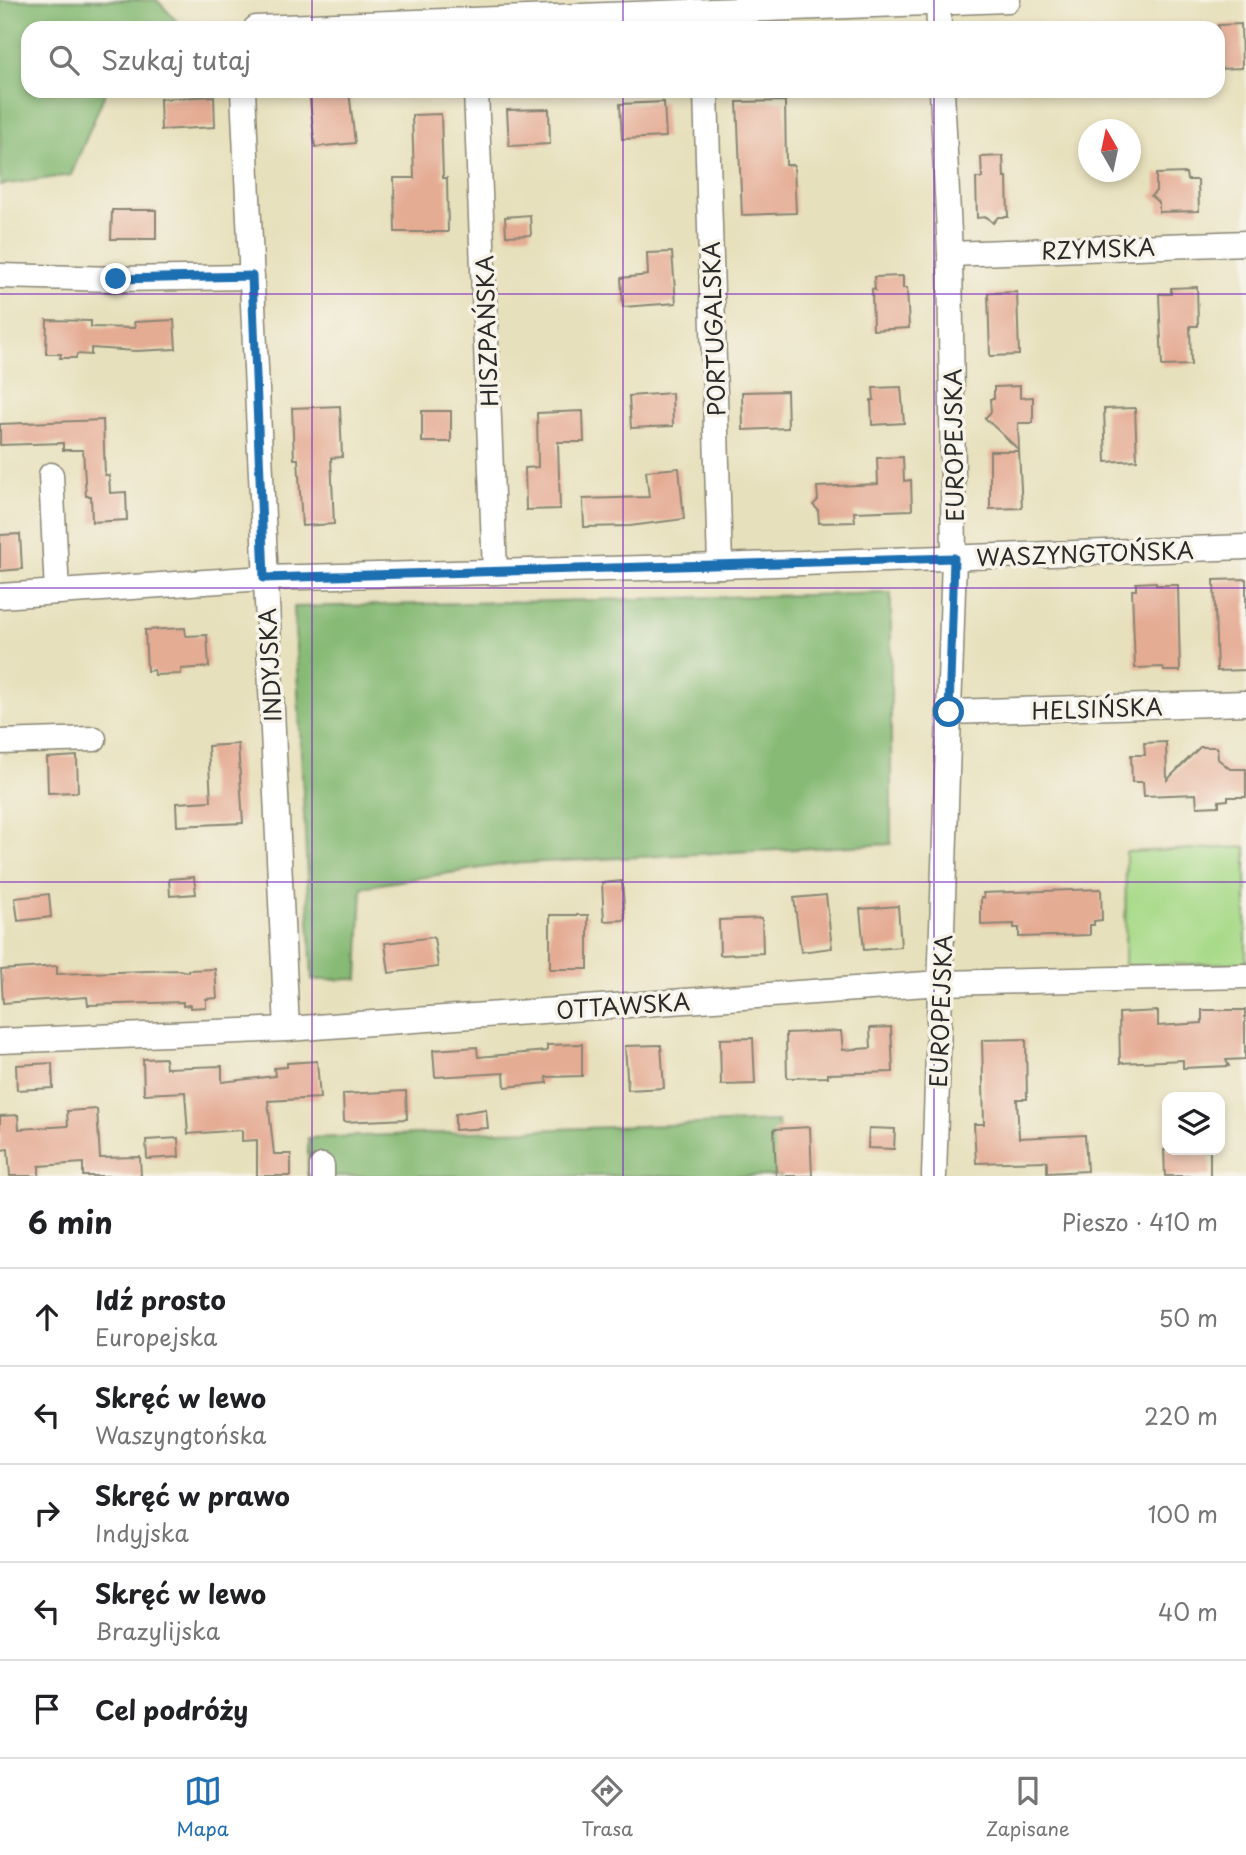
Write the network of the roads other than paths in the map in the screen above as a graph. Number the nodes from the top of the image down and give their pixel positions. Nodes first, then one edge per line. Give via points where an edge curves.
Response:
1 (1008, 0) edge
2 (938, 1) edge
3 (704, 19) edge
4 (612, 21) edge
5 (939, 21) edge
6 (243, 98) edge
7 (476, 98) edge
8 (706, 98) edge
9 (942, 98) edge
10 (1246, 243) edge
11 (950, 254) junction
12 (0, 276) edge
13 (252, 276) junction
14 (51, 475) dead end
15 (1246, 547) edge
16 (954, 558) junction
17 (720, 566) junction
18 (495, 572) junction
19 (264, 578) junction
20 (57, 592) junction
21 (0, 596) edge
22 (1246, 703) edge
23 (949, 712) junction
24 (94, 739) dead end
25 (0, 742) edge
26 (1246, 976) edge
27 (941, 984) junction
28 (287, 1029) junction
29 (0, 1041) edge
30 (934, 1176) edge

1 - 2 street
2 - 3 street
2 - 5 street
3 - 4 street
6 - 13 street, INDYJSKA
7 - 18 street, HISZPAŃSKA
8 - 17 street, PORTUGALSKA
9 - 11 street, EUROPEJSKA
10 - 11 street, RZYMSKA
11 - 16 street, EUROPEJSKA
12 - 13 street
13 - 19 street, INDYJSKA
14 - 20 street
15 - 16 street, WASZYNGTOŃSKA
16 - 17 street, WASZYNGTOŃSKA
16 - 23 street, EUROPEJSKA
17 - 18 street, WASZYNGTOŃSKA
18 - 19 street, WASZYNGTOŃSKA
19 - 20 street, WASZYNGTOŃSKA
19 - 28 street, INDYJSKA
20 - 21 street, WASZYNGTOŃSKA
22 - 23 street, HELSIŃSKA
23 - 27 street, EUROPEJSKA
24 - 25 street
26 - 27 street, OTTAWSKA
27 - 28 street, OTTAWSKA
27 - 30 street, EUROPEJSKA
28 - 29 street, OTTAWSKA

